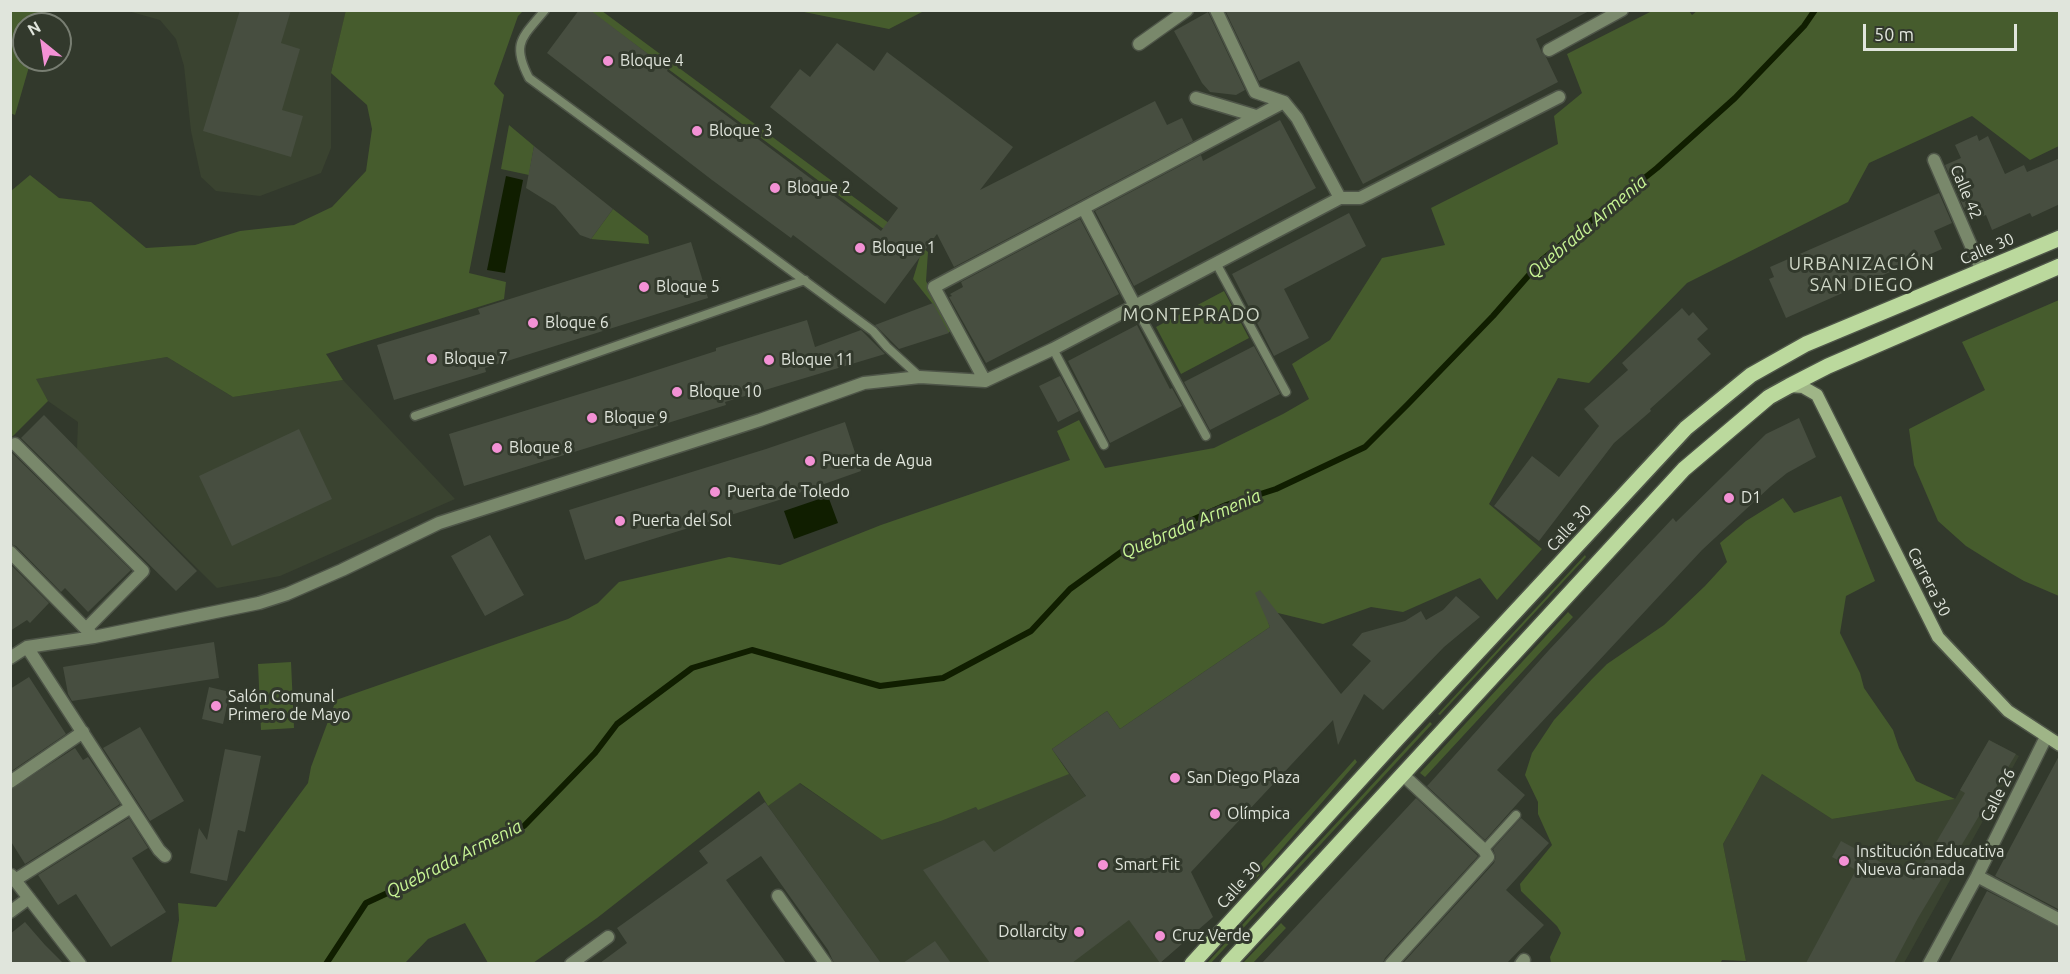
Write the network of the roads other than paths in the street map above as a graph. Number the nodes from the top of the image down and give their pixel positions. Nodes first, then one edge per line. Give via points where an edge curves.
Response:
1 (545, 10) edge
2 (1187, 10) edge
3 (1216, 10) edge
4 (1622, 10) edge
5 (1139, 44) dead end
6 (1548, 50) dead end
7 (1559, 97) dead end
8 (1196, 98) dead end
9 (1284, 102) junction
10 (1256, 116) junction
11 (1934, 160) dead end
12 (1340, 198) junction
13 (1084, 209) junction
14 (2060, 238) edge
15 (1216, 263) junction
16 (2060, 266) edge
17 (1982, 271) junction
18 (805, 280) junction
19 (1135, 306) junction
20 (1053, 348) junction
21 (1828, 366) junction
22 (920, 377) junction
23 (985, 381) junction
24 (1789, 386) junction
25 (1286, 392) dead end
26 (1817, 395) junction
27 (415, 416) dead end
28 (1206, 436) dead end
29 (15, 444) dead end
30 (1104, 444) dead end
31 (10, 552) edge
32 (90, 633) junction
33 (27, 647) junction
34 (10, 658) edge
35 (83, 732) junction
36 (2046, 737) junction
37 (2060, 745) edge
38 (1402, 774) junction
39 (10, 782) edge
40 (131, 807) junction
41 (1516, 815) dead end
42 (1484, 850) junction
43 (165, 856) dead end
44 (1977, 876) junction
45 (13, 877) edge
46 (778, 896) dead end
47 (29, 898) junction
48 (10, 912) edge
49 (2060, 920) edge
50 (608, 937) dead end
51 (80, 963) edge
52 (571, 963) edge
53 (826, 963) edge
54 (1192, 963) edge
55 (1228, 963) edge
56 (1391, 963) edge
57 (1929, 963) edge

1 - 18 lane via 520,45 520,61 529,78
2 - 5 street
3 - 9 street via 1255,92
4 - 6 street
7 - 12 street via 1360,198
8 - 10 street
9 - 10 street
9 - 12 street via 1297,118
10 - 13 street
11 - 17 street, Calle 42
12 - 15 street
13 - 19 street
13 - 23 street via 934,287
14 - 17 main road, Calle 30
15 - 19 street
15 - 25 lane
16 - 21 main road
17 - 54 main road, Calle 30 via 1806,344 1751,375 1686,429
18 - 22 lane via 873,331
18 - 27 lane
19 - 20 street
19 - 28 lane
20 - 23 street
20 - 30 lane
21 - 24 main road
21 - 26 street via 1819,380
22 - 23 street
22 - 32 street via 864,383 439,523 259,603
24 - 26 street via 1803,387
24 - 38 main road via 1769,397 1684,470
26 - 36 street, Carrera 30 via 1938,637 2008,711
29 - 32 street via 143,571
31 - 32 street
32 - 33 street
33 - 34 street
33 - 35 street
35 - 39 street
35 - 40 street
36 - 37 street, Carrera 30
36 - 44 street, Calle 26
38 - 42 street
38 - 55 main road
40 - 43 street
40 - 45 street
41 - 42 lane
42 - 56 street via 1488,857 1483,865
44 - 49 street
44 - 57 street, Calle 26
45 - 47 street
46 - 53 street
47 - 48 street
47 - 51 street
50 - 52 street

